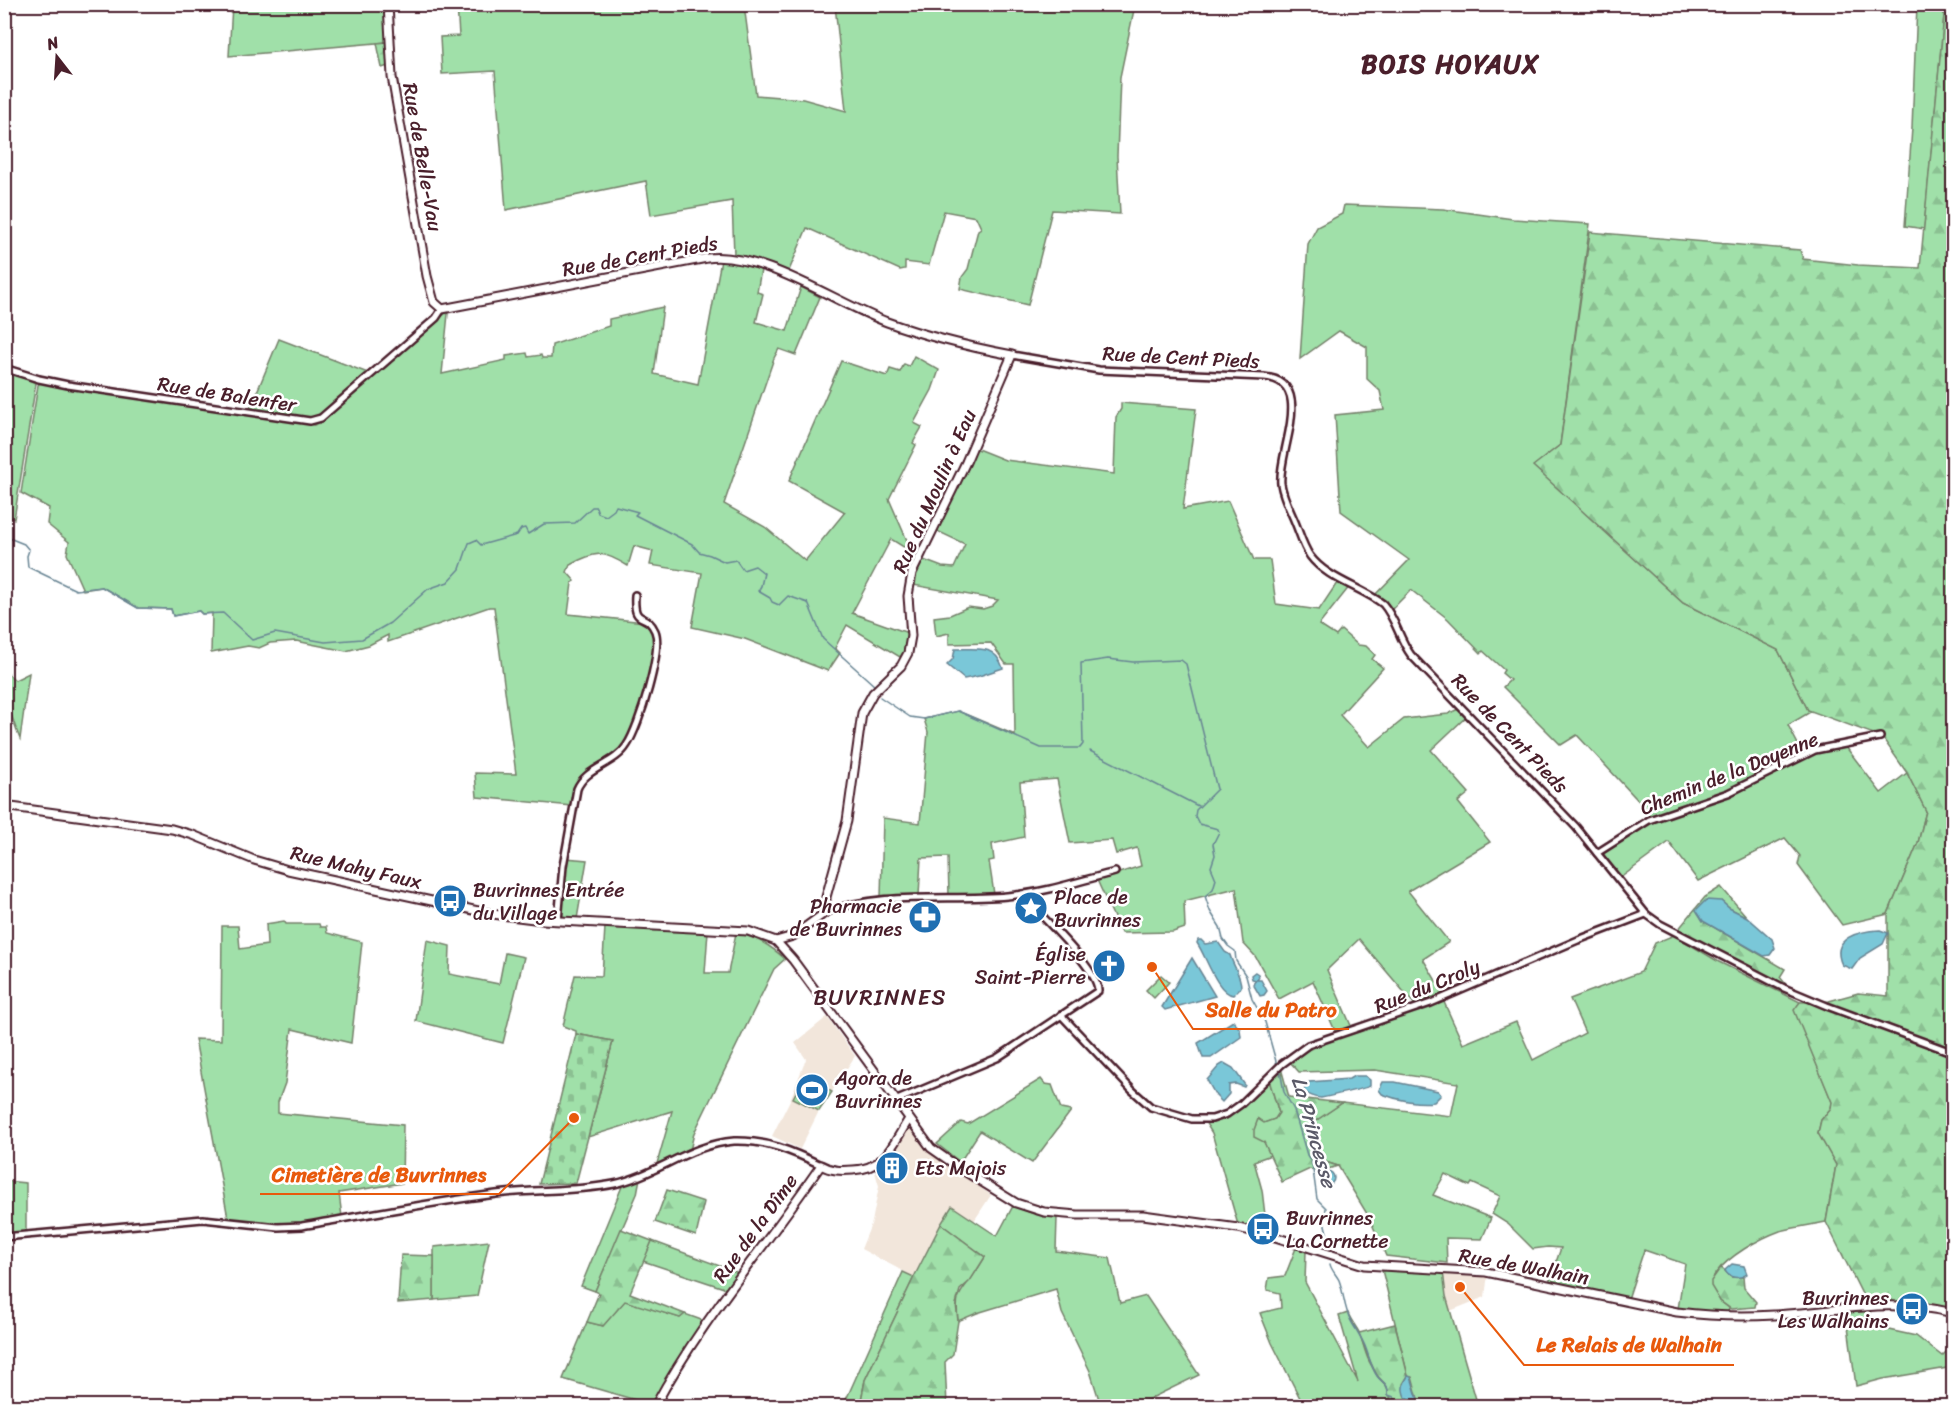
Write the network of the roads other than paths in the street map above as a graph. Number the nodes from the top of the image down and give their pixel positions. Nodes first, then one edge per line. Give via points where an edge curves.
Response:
1 (388, 4) edge
2 (442, 309) junction
3 (1012, 355) junction
4 (4, 368) edge
5 (635, 595) dead end
6 (1880, 737) dead end
7 (4, 806) edge
8 (1597, 853) junction
9 (1115, 872) dead end
10 (1022, 894) junction
11 (826, 912) junction
12 (1646, 914) junction
13 (558, 921) junction
14 (776, 941) junction
15 (1061, 1015) junction
16 (1953, 1053) edge
17 (897, 1100) junction
18 (909, 1119) junction
19 (820, 1165) junction
20 (4, 1237) edge
21 (1953, 1313) edge
22 (655, 1407) edge

1 - 2 street, Rue de Belle-Vau via 392,76 427,276 434,302
2 - 3 street, Rue de Cent Pieds via 707,258 732,258 788,276 889,323
2 - 4 street, Rue de Balenfer via 321,418 310,421 68,385
3 - 8 street, Rue de Cent Pieds via 1099,370 1264,377 1282,382 1292,405 1281,482 1309,554 1323,568 1383,604 1411,655 1562,811
3 - 11 street, Rue du Moulin à Eau via 912,573 908,653 861,712 847,821 826,897
5 - 13 street via 636,614 650,623 656,635 650,678 626,748 588,774 577,789
6 - 8 street, Chemin de la Doyenne via 1815,750 1728,793 1649,820
7 - 13 street, Rue Mahy Faux via 172,829 288,870 492,914
8 - 12 street, Rue de Cent Pieds
9 - 10 street
10 - 11 street via 882,901
10 - 15 street via 1077,954 1099,988
11 - 14 street via 793,936
12 - 15 street, Rue du Croly via 1431,1003 1308,1045 1241,1104 1212,1119 1192,1119 1151,1107
12 - 16 street, Rue de Cent Pieds via 1784,988
13 - 14 street, Rue Mahy Faux via 734,930
14 - 17 street, Rue de Walhain
15 - 17 street via 998,1058
17 - 18 street, Rue de Walhain
18 - 19 street, Rue de la Dîme via 874,1167 841,1171
18 - 21 street, Rue de Walhain via 926,1143 945,1160 1016,1203 1044,1212 1143,1215 1238,1228 1364,1265 1477,1271 1703,1316 1776,1315 1897,1304
19 - 20 street via 780,1146 726,1142 699,1149 617,1184 494,1194 302,1226 203,1219
19 - 22 street, Rue de la Dîme via 714,1311

